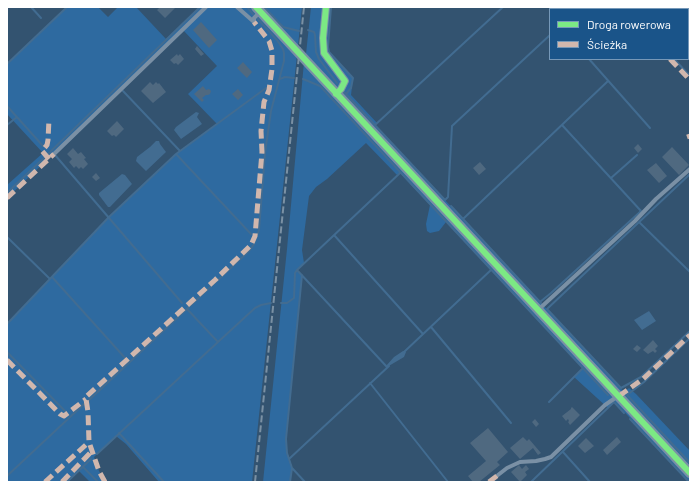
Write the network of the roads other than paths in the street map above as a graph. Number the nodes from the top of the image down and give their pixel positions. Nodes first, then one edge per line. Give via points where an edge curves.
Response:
1 (206, 7) edge
2 (237, 7) edge
3 (326, 7) edge
4 (258, 9) edge
5 (336, 94) junction
6 (54, 154) dead end
7 (690, 169) edge
8 (538, 310) junction
9 (619, 396) junction
10 (690, 472) edge
11 (498, 475) dead end

1 - 6 lane
2 - 4 lane via 254,22
3 - 5 street via 324,53 345,81
4 - 5 street
5 - 8 street
7 - 8 lane
8 - 9 street
9 - 10 street
9 - 11 lane via 605,405 551,457 520,462

